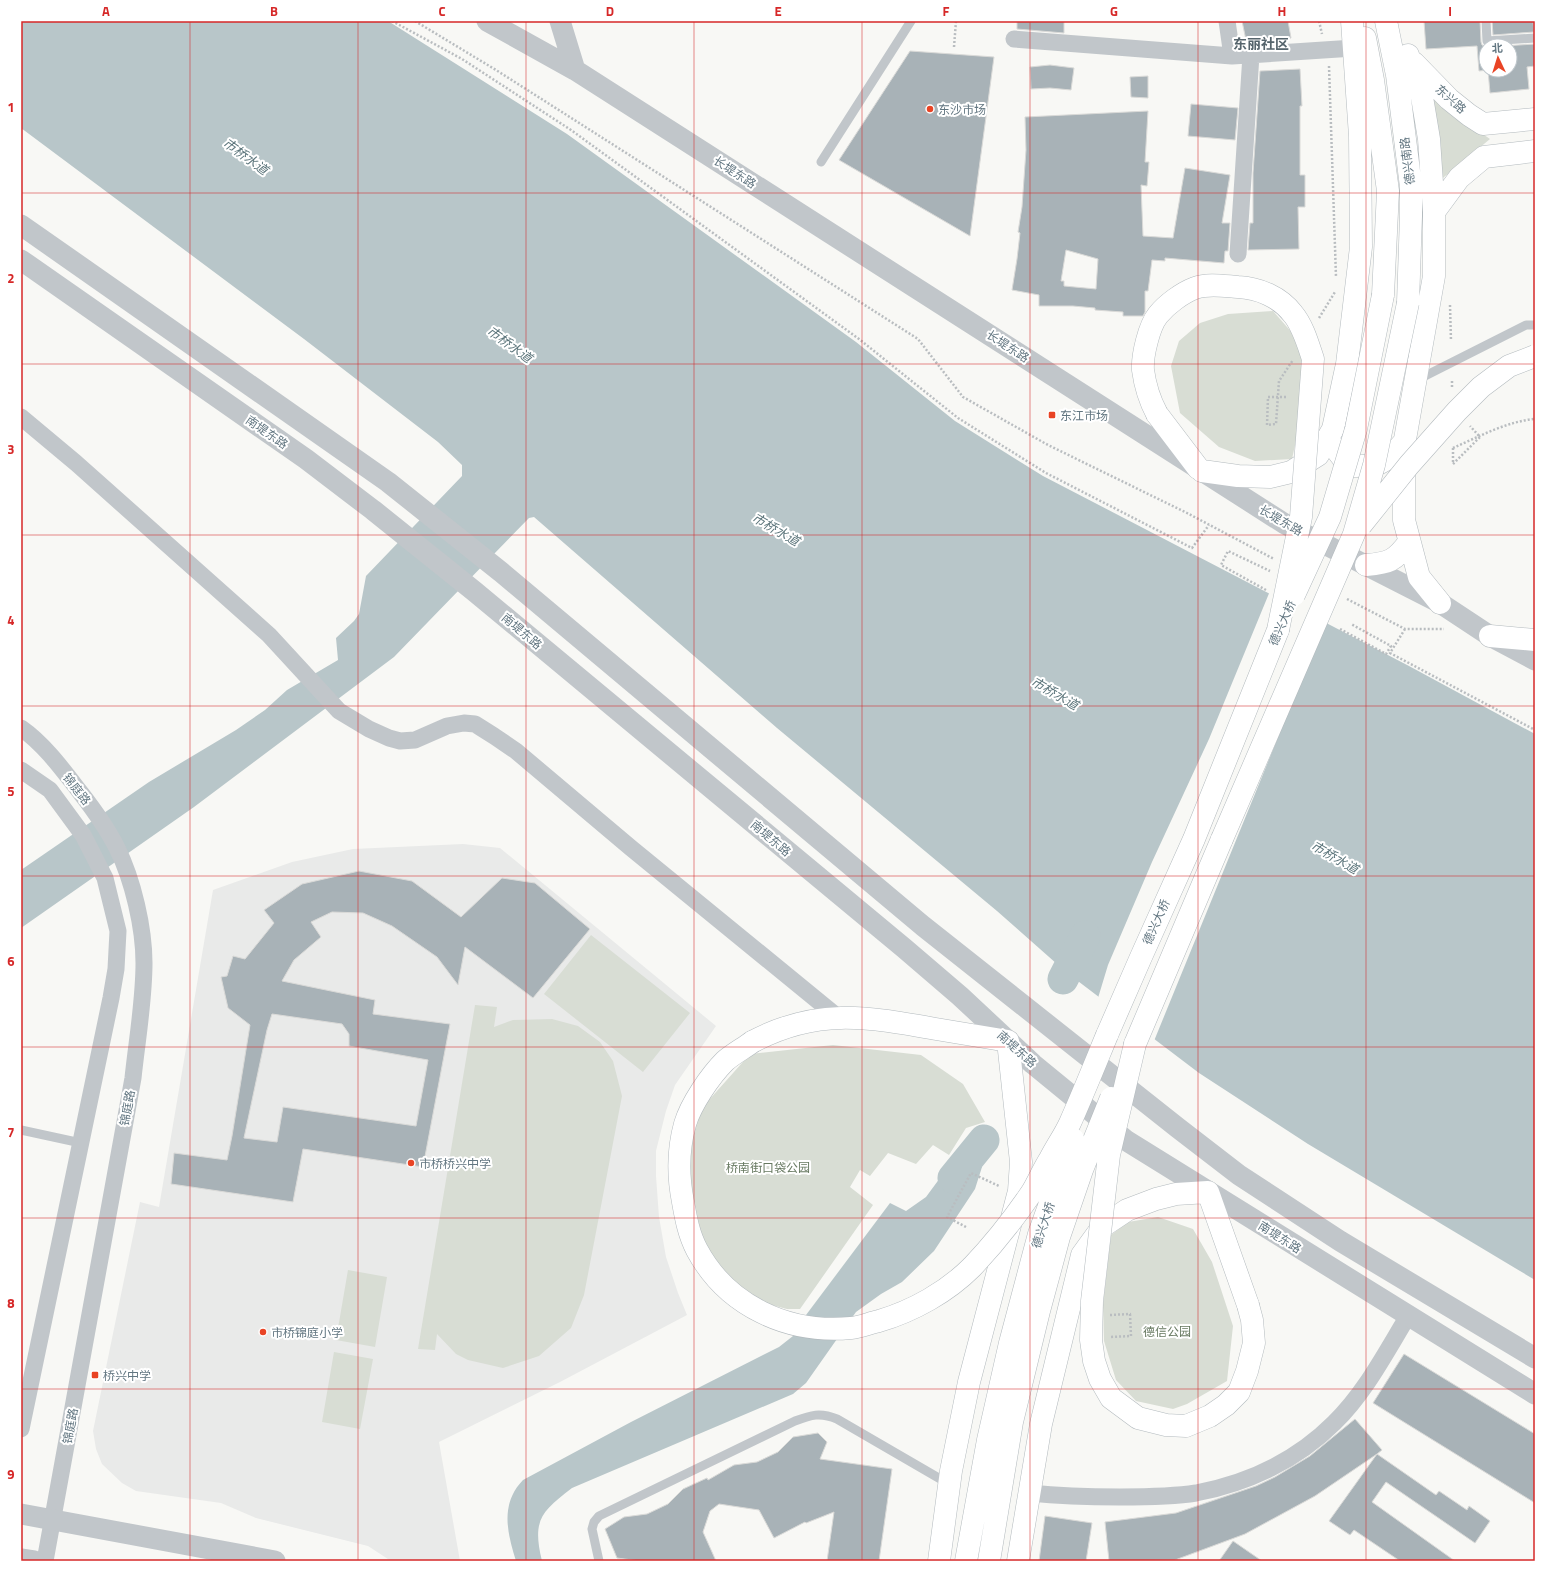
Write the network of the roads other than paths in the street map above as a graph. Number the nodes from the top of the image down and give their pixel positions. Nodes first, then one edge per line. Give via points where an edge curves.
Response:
1 (487, 21) edge
2 (560, 21) edge
3 (911, 21) edge
4 (1227, 21) edge
5 (1352, 21) edge
6 (1361, 21) edge
7 (1486, 21) edge
8 (1388, 26) edge
9 (1535, 38) edge
10 (1014, 39) dead end
11 (1354, 48) junction
12 (1251, 55) junction
13 (1408, 55) junction
14 (1232, 56) junction
15 (575, 70) junction
16 (1535, 119) edge
17 (1535, 151) edge
18 (821, 162) dead end
19 (1434, 212) junction
20 (21, 226) edge
21 (1238, 254) dead end
22 (21, 260) edge
23 (1383, 295) joint
24 (1408, 303) joint
25 (1535, 325) edge
26 (1535, 356) edge
27 (1416, 380) junction
28 (21, 417) edge
29 (1333, 429) junction
30 (1404, 442) junction
31 (1200, 469) junction
32 (1354, 534) junction
33 (1409, 542) junction
34 (1366, 565) junction
35 (1440, 603) junction
36 (1278, 630) junction
37 (1490, 636) junction
38 (1535, 640) edge
39 (1535, 660) edge
40 (21, 715) edge
41 (27, 732) edge
42 (21, 770) edge
43 (839, 1018) junction
44 (1107, 1035) junction
45 (1008, 1041) junction
46 (1135, 1044) junction
47 (21, 1130) edge
48 (81, 1143) junction
49 (1208, 1192) junction
50 (1408, 1316) junction
51 (1535, 1358) edge
52 (1535, 1394) edge
53 (21, 1429) edge
54 (949, 1484) junction
55 (1030, 1493) junction
56 (21, 1514) edge
57 (53, 1520) junction
58 (21, 1559) edge
59 (34, 1561) edge
60 (45, 1561) edge
61 (276, 1561) edge
62 (600, 1561) edge
63 (939, 1561) edge
64 (966, 1561) edge
65 (989, 1561) edge
66 (1018, 1561) edge

1 - 15 street, 长堤东路
2 - 15 street
3 - 18 lane
4 - 14 street
5 - 11 main road
6 - 23 main road, 德兴南路 via 1373,80 1388,191
7 - 9 lane via 1487,41
8 - 13 main road, 东兴路
8 - 24 main road, 德兴南路 via 1411,187
10 - 14 street
11 - 12 street
11 - 29 main road via 1360,136 1361,247 1347,364
12 - 14 street
12 - 21 street
13 - 16 main road, 东兴路 via 1449,99 1483,124
13 - 19 main road via 1422,97 1429,139
15 - 31 street, 长堤东路
17 - 19 main road via 1484,157 1459,178
19 - 27 main road via 1434,276
20 - 51 street via 388,482 501,572 923,926 1239,1175 1340,1241
22 - 45 street, 南堤东路 via 306,459 373,510 904,948
23 - 36 main road, 德兴大桥, bridge via 1356,429 1330,517
24 - 32 main road, 德兴大桥, bridge via 1374,465
25 - 27 lane via 1526,325
26 - 32 main road, bridge via 1509,366 1481,387 1409,465
27 - 30 main road
28 - 43 street via 269,635 339,711 369,729 400,741 415,740 447,726 464,723 474,724 494,736 516,751
29 - 30 main road via 1335,449 1349,466 1366,467 1381,463
29 - 31 main road via 1318,455 1291,472 1270,477 1238,476
30 - 33 main road via 1404,520
31 - 34 street, 长堤东路 via 1285,524
31 - 36 main road, bridge via 1151,403 1143,370 1150,331 1158,315 1178,298 1196,288 1216,285 1268,293 1294,314 1313,359 1301,517
32 - 46 main road, 德兴大桥, bridge
33 - 34 main road via 1401,553 1386,563
33 - 35 main road via 1419,577
34 - 35 street, 长堤东路
35 - 37 street, 长堤东路
36 - 44 main road, 德兴大桥 via 1214,791
37 - 38 main road
37 - 39 street, 长堤东路
40 - 41 street, 锦庭路
41 - 57 street, 锦庭路 via 68,776 103,823 118,849 137,907 144,962 133,1078
42 - 48 street, 锦庭路 via 50,790 83,835 105,878 118,930 116,969 111,998
43 - 44 main road, bridge via 793,1024 752,1042 726,1061 693,1106 685,1124 679,1162 680,1186 687,1224 696,1249 713,1275 735,1296 759,1311 785,1322 808,1326 853,1328 903,1313 951,1285 972,1267 1032,1191 1069,1125
43 - 45 main road via 893,1021
44 - 64 main road, 德兴大桥, bridge via 1039,1234 988,1440
45 - 49 street, 南堤东路 via 1127,1141
45 - 54 main road via 1020,1162 1019,1191 969,1382
46 - 49 main road, bridge via 1109,1155 1092,1301 1091,1340 1100,1379 1111,1398 1138,1418 1166,1426 1186,1426 1221,1409 1239,1392 1254,1343 1248,1305
46 - 65 main road, 德兴大桥, bridge via 1082,1170 1057,1245 1012,1422
47 - 48 lane
48 - 53 street, 锦庭路
49 - 50 street, 南堤东路
49 - 55 main road via 1176,1194 1127,1210 1103,1226 1082,1255 1041,1424
50 - 52 street, 南堤东路
50 - 55 street via 1360,1392 1334,1423 1302,1450 1272,1468 1238,1483 1195,1493 1149,1497 1099,1497
54 - 62 lane via 837,1419 815,1414 795,1421 600,1516 594,1522 592,1530
54 - 63 main road
55 - 66 main road
56 - 57 street
57 - 60 street, 锦庭路
57 - 61 street
58 - 59 street

